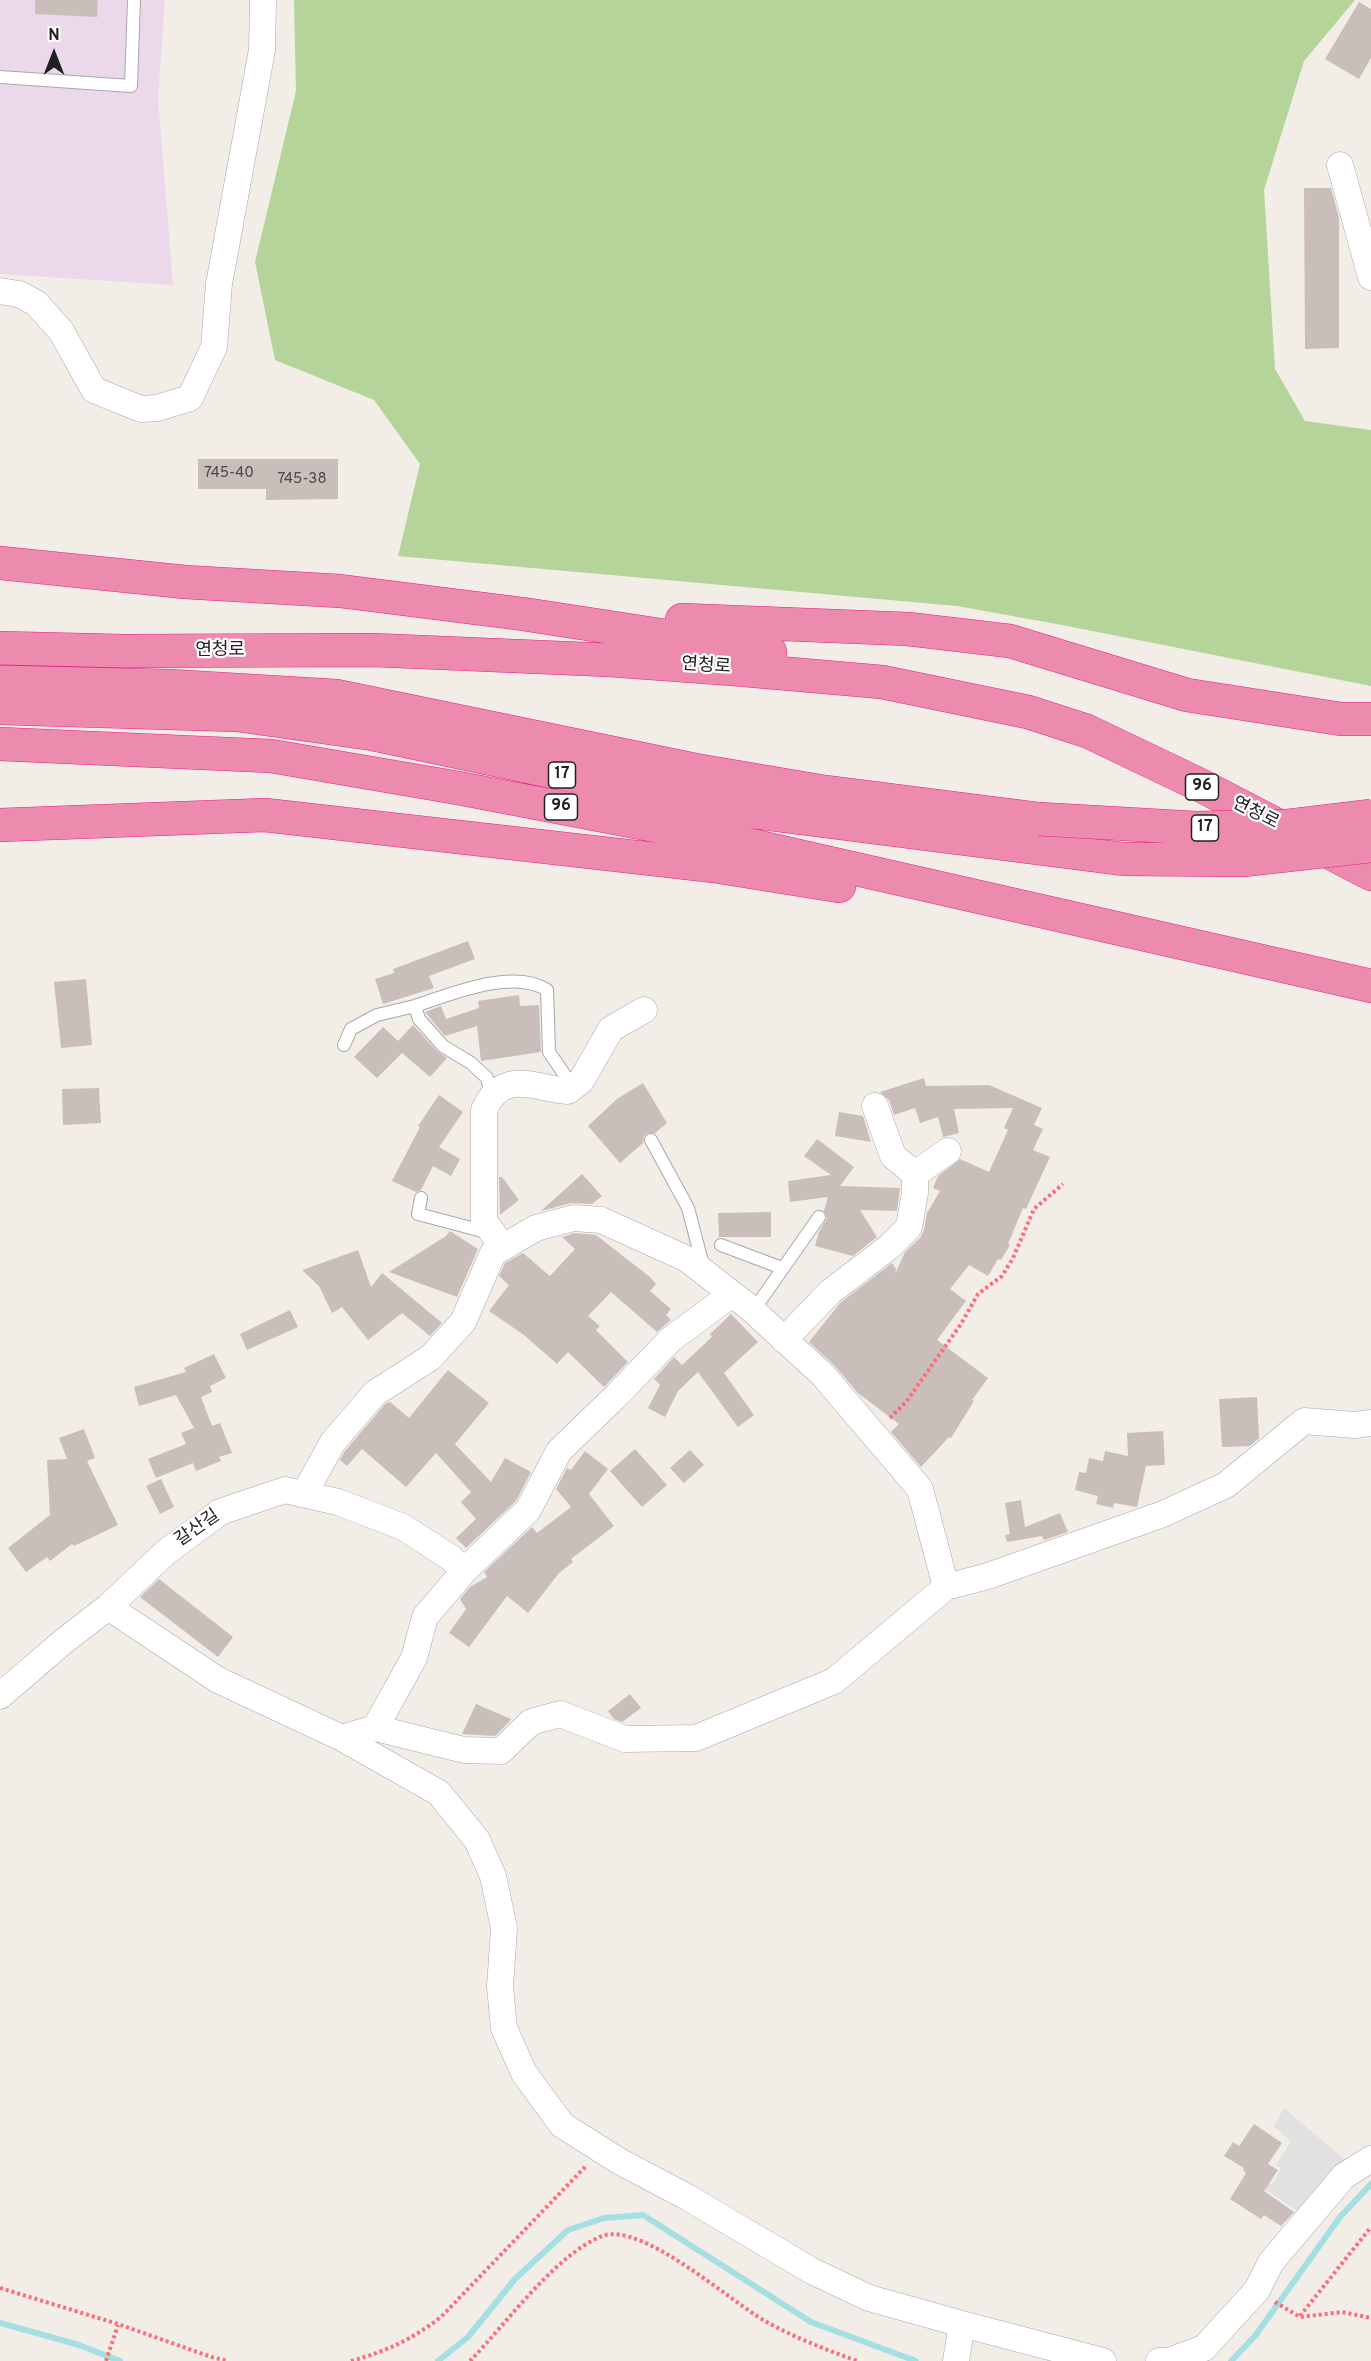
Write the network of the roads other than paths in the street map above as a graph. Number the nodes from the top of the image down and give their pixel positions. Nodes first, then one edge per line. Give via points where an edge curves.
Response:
1 (134, 0) edge
2 (263, 0) edge
3 (0, 77) edge
4 (1340, 165) dead end
5 (1371, 277) edge
6 (0, 291) edge
7 (0, 563) edge
8 (523, 614) junction
9 (0, 648) edge
10 (0, 682) edge
11 (0, 708) edge
12 (1028, 711) junction
13 (1371, 719) edge
14 (0, 744) edge
15 (1371, 816) edge
16 (0, 825) edge
17 (1371, 846) edge
18 (1371, 874) edge
19 (1113, 929) junction
20 (1371, 986) edge
21 (415, 1006) junction
22 (644, 1010) dead end
23 (344, 1045) dead end
24 (573, 1087) junction
25 (491, 1095) junction
26 (875, 1106) dead end
27 (651, 1140) dead end
28 (948, 1151) dead end
29 (915, 1174) junction
30 (421, 1198) dead end
31 (819, 1217) dead end
32 (499, 1241) junction
33 (721, 1245) dead end
34 (782, 1268) junction
35 (705, 1273) junction
36 (732, 1294) junction
37 (753, 1311) junction
38 (784, 1340) junction
39 (1371, 1423) edge
40 (304, 1494) junction
41 (464, 1571) junction
42 (945, 1587) junction
43 (108, 1607) junction
44 (0, 1696) edge
45 (375, 1728) junction
46 (342, 1738) junction
47 (1371, 2159) edge
48 (961, 2330) junction
49 (956, 2361) edge
50 (1104, 2361) edge
51 (1159, 2361) edge

1 - 3 lane via 131,86
2 - 6 street via 262,50 219,284 214,347 190,398 141,409 94,390 61,332 36,303 19,294
4 - 5 street
7 - 8 highway via 185,582 340,591
8 - 12 highway via 900,674
8 - 13 highway via 908,629 1010,641 1187,695 1341,719
9 - 12 highway, 연청로 / 96 via 373,650 632,662 882,682
10 - 15 highway, 연청로 / 17, bridge via 170,686 336,696 695,770 819,791 1039,819 1196,828 1288,826
11 - 17 highway, 17, bridge via 237,715 373,734 730,809 1123,859 1242,860
12 - 18 highway, 연청로 / 96 via 1087,730
14 - 19 highway, 96 via 271,756 714,837
16 - 19 highway via 265,815 714,866
19 - 20 highway, 96
21 - 23 lane via 377,1015 351,1029
21 - 24 lane via 490,984 536,983 547,990 549,1052
21 - 25 lane via 419,1019 442,1046 487,1078
22 - 24 street via 611,1029 581,1081
24 - 25 street via 568,1091 508,1084
25 - 32 street via 484,1110 484,1221
26 - 29 street via 893,1156
27 - 35 lane via 688,1208
28 - 29 street
29 - 38 street via 909,1227 890,1247 830,1292
30 - 32 lane via 418,1214
31 - 34 lane
32 - 35 street via 574,1218 601,1220 687,1259
32 - 40 street via 463,1322 430,1358 375,1393 333,1442
33 - 34 lane
34 - 37 lane
35 - 36 street
36 - 37 street
36 - 41 street via 670,1340 559,1451 528,1510
37 - 38 street
38 - 42 street via 823,1375 921,1489
39 - 42 street via 1304,1421 1226,1485 1163,1514 988,1576
40 - 41 street, 갈산길 via 338,1502 403,1527
40 - 43 street, 갈산길 via 285,1490 220,1512 165,1553
41 - 45 street via 425,1617 414,1658
42 - 45 street via 834,1681 696,1738 625,1739 560,1714 531,1722 501,1751 464,1750
43 - 44 street, 갈산길
43 - 46 street via 218,1680
45 - 46 street
46 - 48 street via 439,1793 477,1840 494,1876 504,1928 500,1987 504,2028 524,2073 562,2125 822,2275 869,2298
47 - 51 street via 1344,2176 1271,2262 1257,2290 1204,2348
48 - 49 street
48 - 50 street

